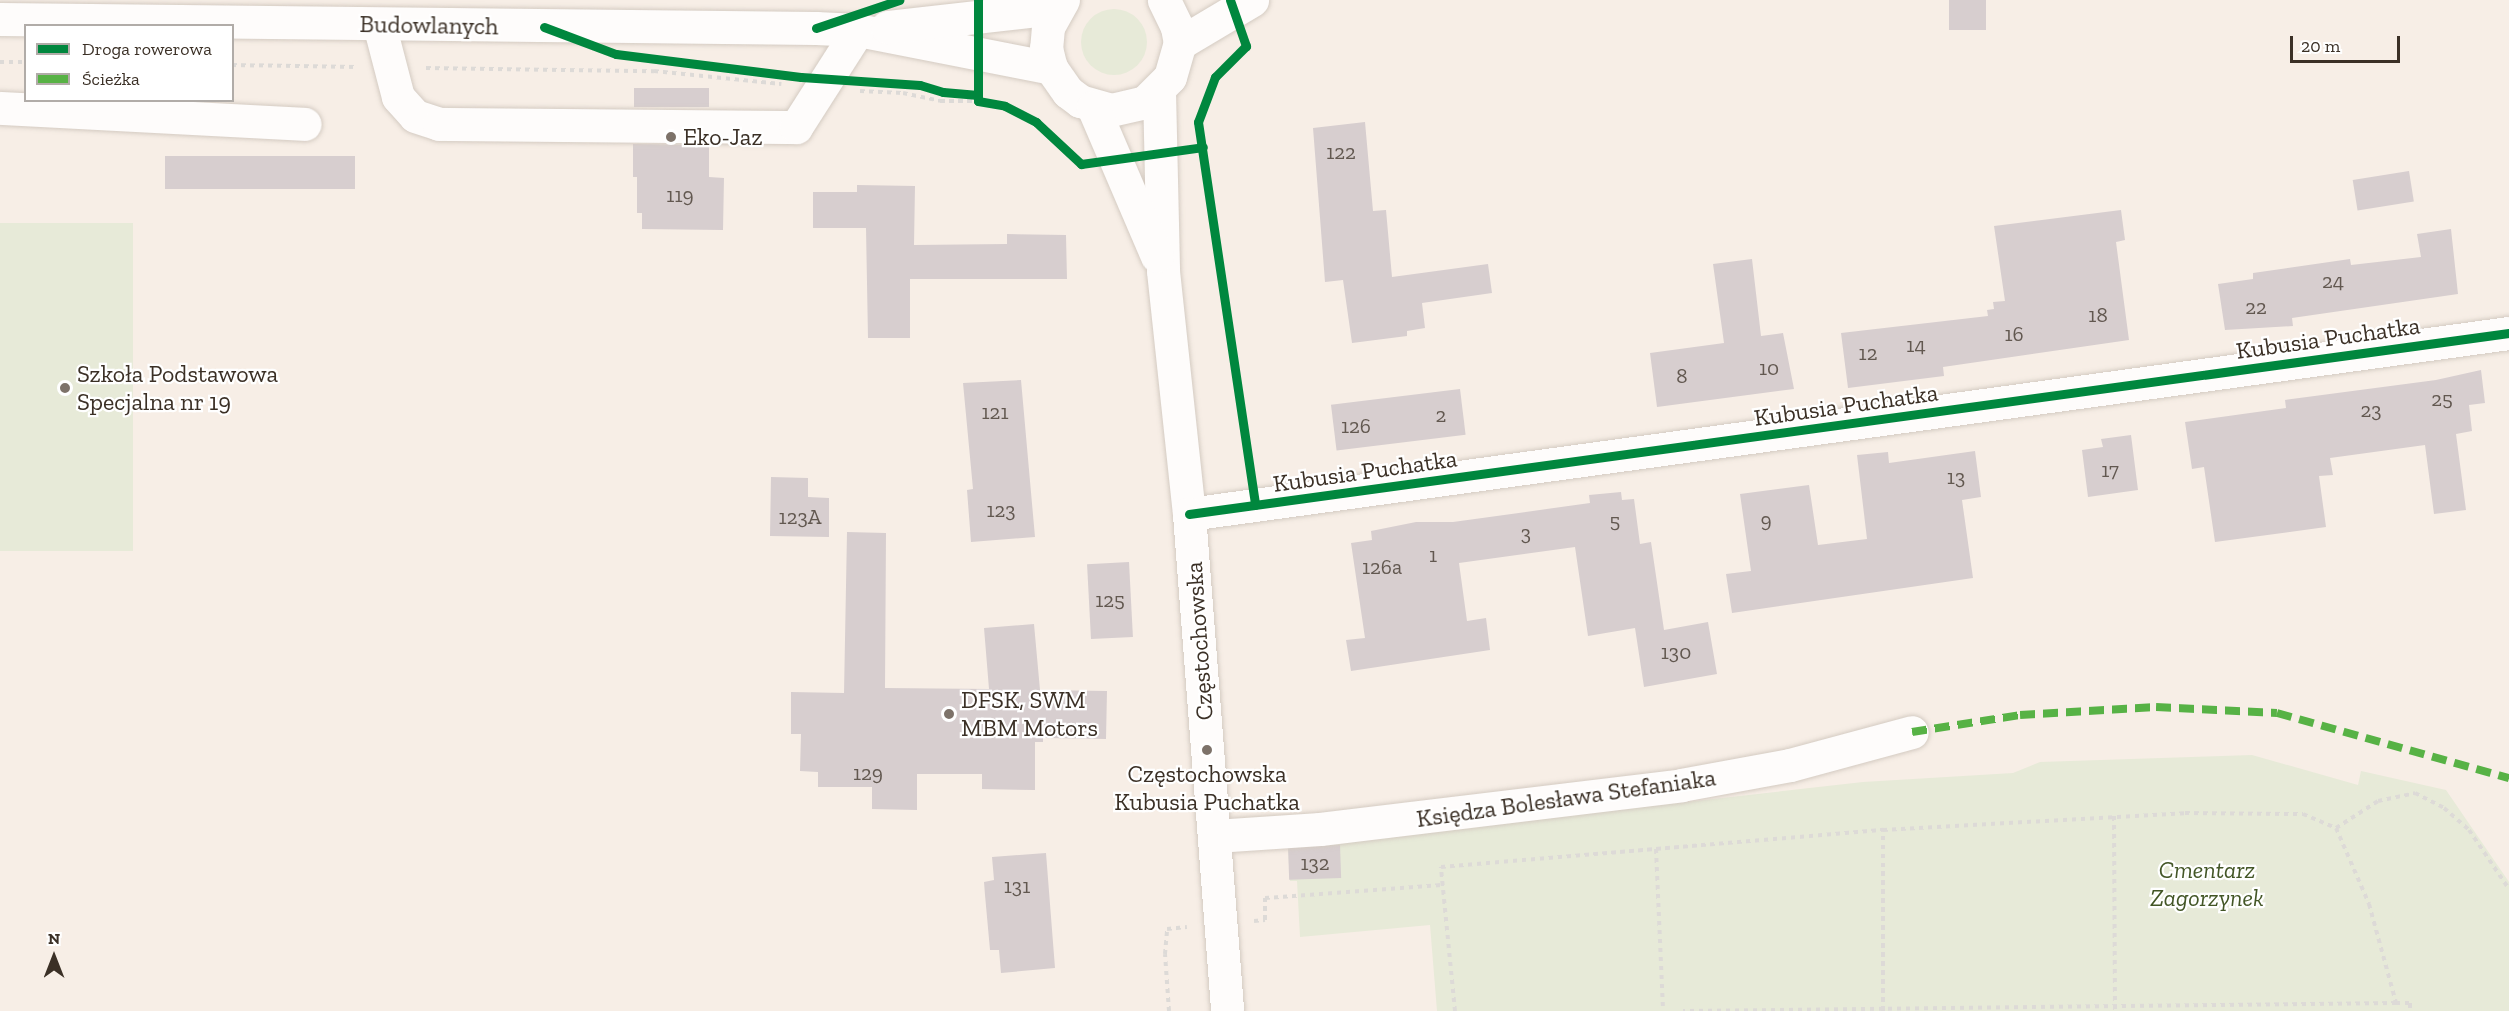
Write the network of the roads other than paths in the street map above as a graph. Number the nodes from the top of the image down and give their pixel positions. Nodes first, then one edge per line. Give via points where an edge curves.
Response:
1 (1164, 0) edge
2 (1252, 0) edge
3 (1059, 4) edge
4 (0, 19) edge
5 (379, 24) junction
6 (858, 30) junction
7 (1180, 43) junction
8 (1051, 68) junction
9 (1159, 91) junction
10 (1094, 106) junction
11 (0, 108) edge
12 (305, 124) dead end
13 (1163, 271) junction
14 (2509, 333) edge
15 (1189, 514) junction
16 (1912, 732) dead end
17 (1215, 836) junction
18 (1227, 1011) edge

1 - 7 street
2 - 7 street
3 - 6 street, Budowlanych
3 - 8 street via 1048,27 1046,48
4 - 5 street, Budowlanych
5 - 6 street, Budowlanych
5 - 6 street via 398,98 416,116 439,124 796,127
6 - 8 street, Budowlanych
7 - 9 street via 1170,77
8 - 10 street via 1068,92
9 - 10 street via 1128,108
9 - 13 street, Częstochowska
10 - 13 street, Częstochowska
11 - 12 street
13 - 15 street, Częstochowska
14 - 15 street, Kubusia Puchatka
15 - 17 street, Częstochowska
16 - 17 street, Księdza Bolesława Stefaniaka via 1790,765 1681,785 1332,828
17 - 18 street, Częstochowska

